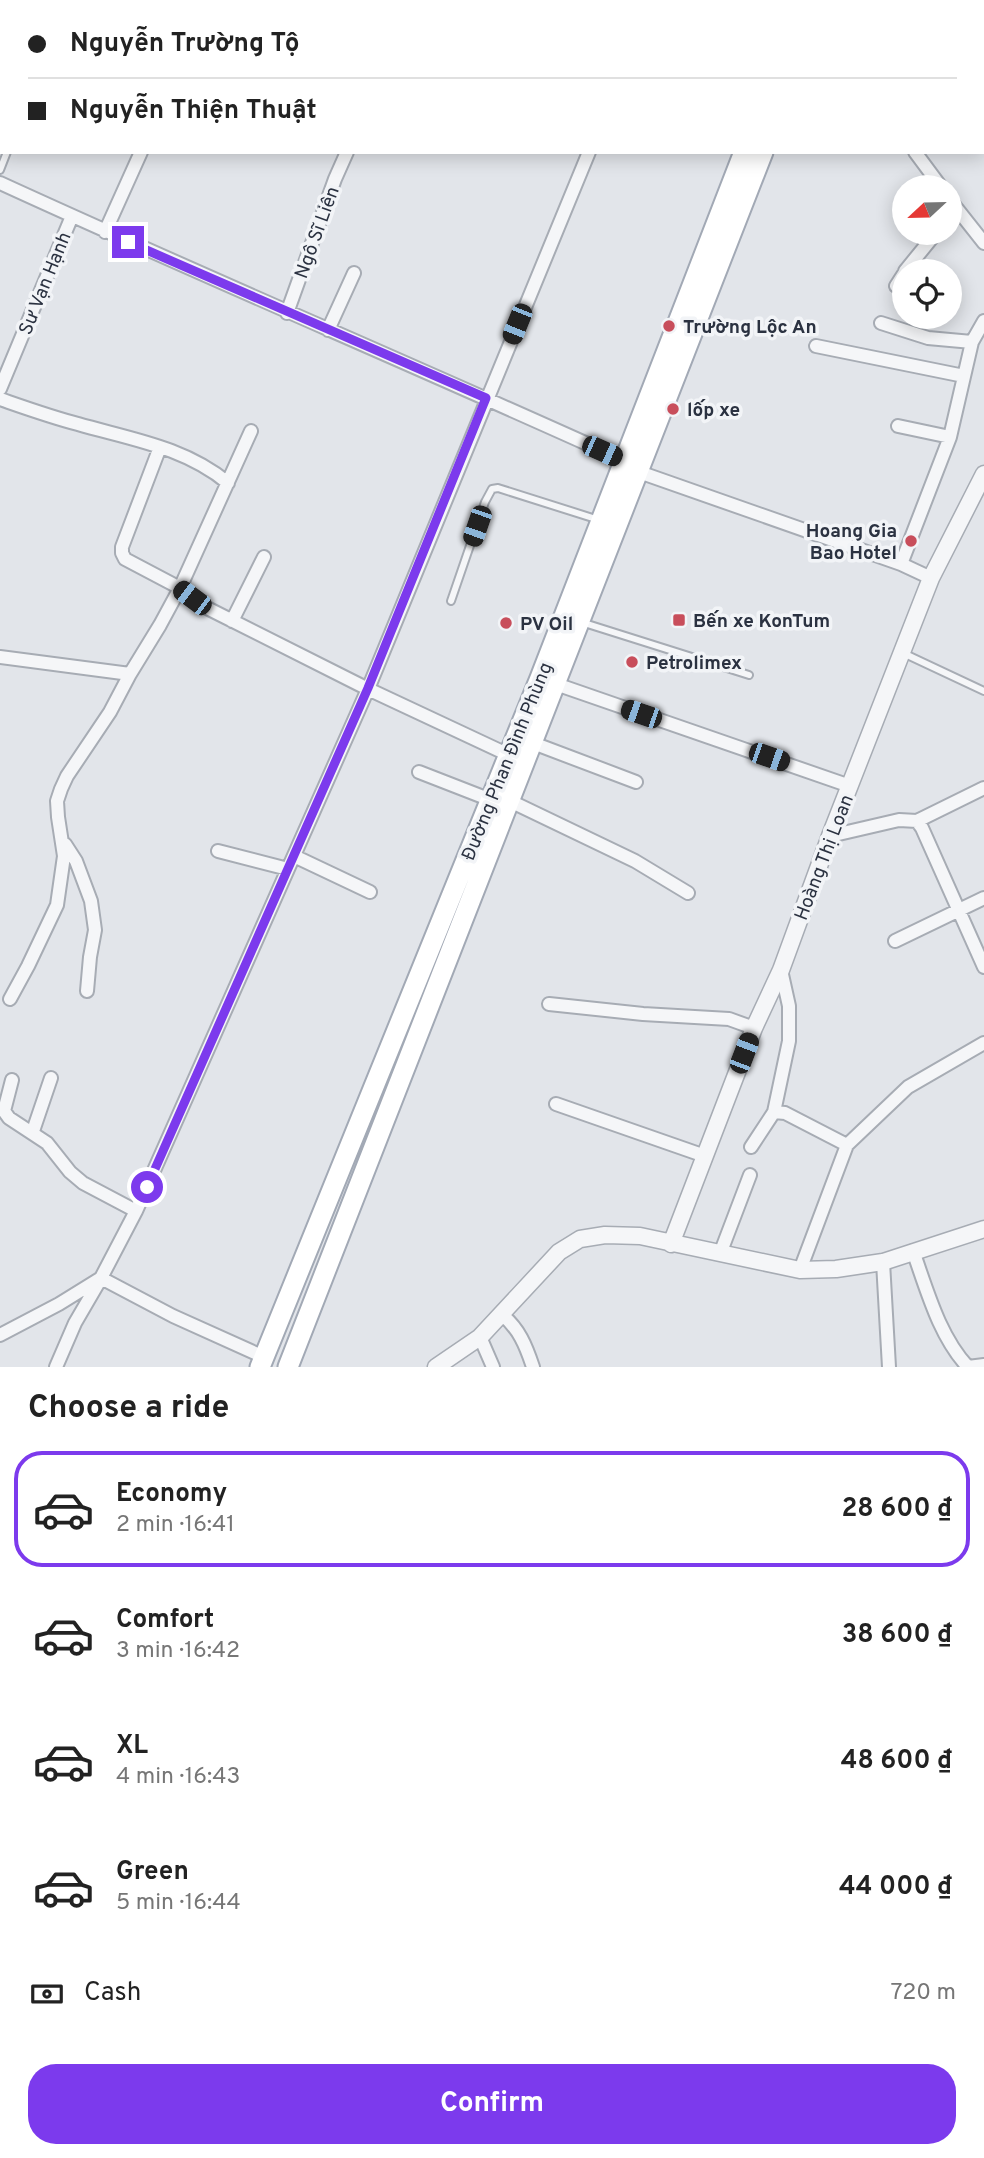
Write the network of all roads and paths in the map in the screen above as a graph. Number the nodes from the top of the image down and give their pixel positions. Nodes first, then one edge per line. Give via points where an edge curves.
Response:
1 (140, 154) edge
2 (345, 154) edge
3 (588, 154) edge
4 (743, 154) edge
5 (762, 154) edge
6 (916, 154) edge
7 (932, 175) edge
8 (0, 183) edge
9 (72, 216) junction
10 (962, 219) edge
11 (105, 232) junction
12 (984, 243) edge
13 (926, 245) edge
14 (915, 259) edge
15 (354, 273) dead end
16 (287, 313) junction
17 (984, 321) edge
18 (881, 323) dead end
19 (328, 330) junction
20 (972, 342) junction
21 (816, 346) dead end
22 (3, 373) edge
23 (964, 376) junction
24 (0, 389) edge
25 (486, 398) junction
26 (0, 399) edge
27 (898, 426) dead end
28 (251, 431) dead end
29 (950, 437) junction
30 (160, 447) junction
31 (632, 467) junction
32 (984, 474) edge
33 (228, 483) junction
34 (601, 521) junction
35 (264, 557) dead end
36 (901, 564) junction
37 (932, 578) junction
38 (180, 588) junction
39 (451, 601) dead end
40 (572, 618) junction
41 (232, 621) junction
42 (902, 653) junction
43 (0, 657) edge
44 (130, 674) junction
45 (749, 675) dead end
46 (548, 681) junction
47 (368, 688) junction
48 (984, 691) edge
49 (533, 743) junction
50 (509, 755) junction
51 (419, 772) dead end
52 (636, 782) dead end
53 (850, 786) junction
54 (984, 788) edge
55 (500, 800) junction
56 (917, 821) junction
57 (830, 836) junction
58 (63, 840) junction
59 (218, 851) dead end
60 (294, 856) junction
61 (288, 869) junction
62 (370, 892) dead end
63 (688, 893) dead end
64 (984, 898) edge
65 (958, 910) junction
66 (895, 941) dead end
67 (984, 967) edge
68 (781, 970) junction
69 (87, 991) dead end
70 (9, 999) dead end
71 (549, 1004) dead end
72 (754, 1028) junction
73 (984, 1042) edge
74 (51, 1078) dead end
75 (12, 1080) dead end
76 (556, 1104) dead end
77 (774, 1112) junction
78 (33, 1131) junction
79 (847, 1144) junction
80 (751, 1147) dead end
81 (705, 1156) junction
82 (750, 1175) dead end
83 (136, 1212) junction
84 (984, 1229) edge
85 (671, 1244) junction
86 (913, 1251) junction
87 (720, 1254) junction
88 (883, 1262) junction
89 (800, 1270) junction
90 (101, 1278) junction
91 (501, 1314) junction
92 (0, 1335) edge
93 (480, 1337) junction
94 (262, 1362) edge
95 (984, 1365) edge
96 (57, 1367) edge
97 (288, 1367) edge
98 (436, 1367) edge
99 (493, 1367) edge
100 (533, 1367) edge
101 (889, 1367) edge

1 - 11 street
2 - 16 street, Ngô Sĩ Liên
3 - 25 street
4 - 31 main road, Đường Phan Đình Phùng
5 - 31 main road, Đường Phan Đình Phùng
6 - 7 street
8 - 9 street
9 - 11 street
9 - 22 street, Sư Vạn Hạnh
10 - 12 street
11 - 16 street
13 - 14 street
15 - 19 street
16 - 19 street
17 - 20 street
18 - 20 street via 928,338
19 - 25 street
20 - 23 street
21 - 23 street
22 - 24 street, Sư Vạn Hạnh
23 - 29 street
25 - 31 street
25 - 47 street
26 - 30 street
27 - 29 street
28 - 33 street
29 - 36 street
30 - 33 street via 192,459
30 - 38 street via 121,553 130,564
31 - 34 main road, Đường Phan Đình Phùng
31 - 36 street
31 - 40 main road, Đường Phan Đình Phùng
32 - 37 street, Hoàng Thị Loan
33 - 38 street
34 - 39 lane via 492,489
34 - 40 main road, Đường Phan Đình Phùng
35 - 41 street
36 - 37 street
37 - 42 street, Hoàng Thị Loan
38 - 41 street
38 - 44 street
40 - 45 lane
40 - 46 main road, Đường Phan Đình Phùng
41 - 47 street
42 - 48 lane
42 - 53 street, Hoàng Thị Loan
43 - 44 street
44 - 58 street via 61,789 57,802
46 - 49 main road, Đường Phan Đình Phùng
46 - 50 main road, Đường Phan Đình Phùng
46 - 53 street
47 - 50 street
47 - 60 street
49 - 52 street
49 - 55 main road, Đường Phan Đình Phùng
50 - 55 main road, Đường Phan Đình Phùng
51 - 55 street
53 - 57 street, Hoàng Thị Loan
54 - 56 street
55 - 63 street via 635,861
55 - 94 main road, Đường Phan Đình Phùng
55 - 97 main road, Đường Phan Đình Phùng
56 - 57 street via 899,820
56 - 65 street
57 - 68 street, Hoàng Thị Loan
58 - 69 street via 76,861 95,930
58 - 70 street via 57,905
59 - 61 street
60 - 61 street
60 - 62 street
61 - 83 street
64 - 65 street
65 - 66 street
65 - 67 street
68 - 72 street, Hoàng Thị Loan
68 - 77 street via 789,1006 789,1041
71 - 72 street via 729,1019
72 - 81 street, Hoàng Thị Loan
73 - 79 street via 908,1087
74 - 78 street
75 - 78 street via 4,1111
76 - 81 street
77 - 79 street via 785,1113
77 - 80 street
78 - 83 street via 83,1183
79 - 89 street
81 - 85 street, Hoàng Thị Loan
82 - 87 street
83 - 90 street
84 - 86 street
85 - 87 street
85 - 91 street via 640,1236 580,1239 559,1252
86 - 88 street
86 - 95 street via 934,1312 960,1358 968,1367
87 - 89 street
88 - 89 street
88 - 101 street
90 - 92 street
90 - 94 street
90 - 96 street
91 - 93 street
91 - 100 street via 524,1341
93 - 98 street
93 - 99 street

